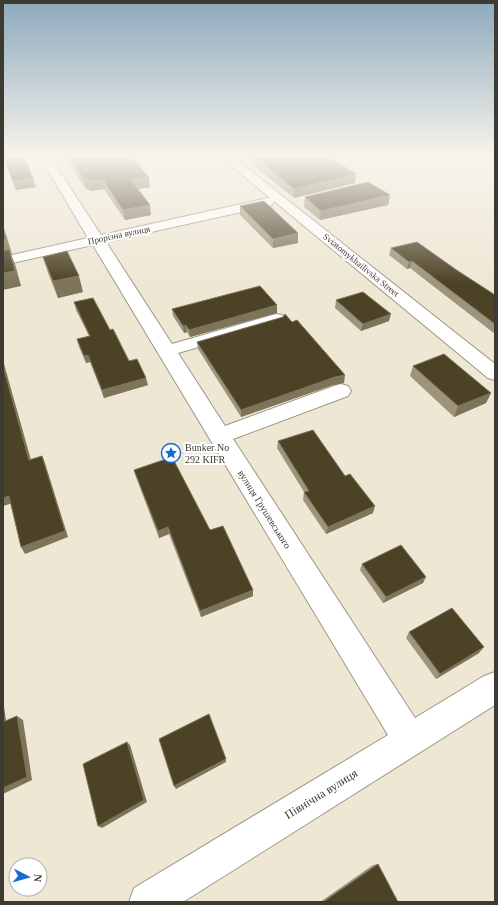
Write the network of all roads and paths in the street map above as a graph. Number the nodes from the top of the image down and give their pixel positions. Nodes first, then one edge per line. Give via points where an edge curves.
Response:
1 (71, 199) edge
2 (280, 199) edge
3 (302, 201) edge
4 (284, 202) junction
5 (97, 240) junction
6 (3, 261) edge
7 (276, 319) edge
8 (166, 351) junction
9 (495, 374) edge
10 (341, 391) dead end
11 (219, 436) junction
12 (495, 687) edge
13 (409, 739) junction
14 (148, 902) edge

1 - 5 street, вулиця Грушевського
2 - 4 street, Sviatomykhailivska Street
3 - 4 street, Прорізна вулиця
4 - 5 street, Прорізна вулиця
4 - 9 street, Sviatomykhailivska Street
5 - 6 street, Прорізна вулиця
5 - 8 street, вулиця Грушевського
7 - 8 street
8 - 11 street, вулиця Грушевського
10 - 11 street
11 - 13 street, вулиця Грушевського
12 - 13 street, Північна вулиця
13 - 14 street, Північна вулиця

